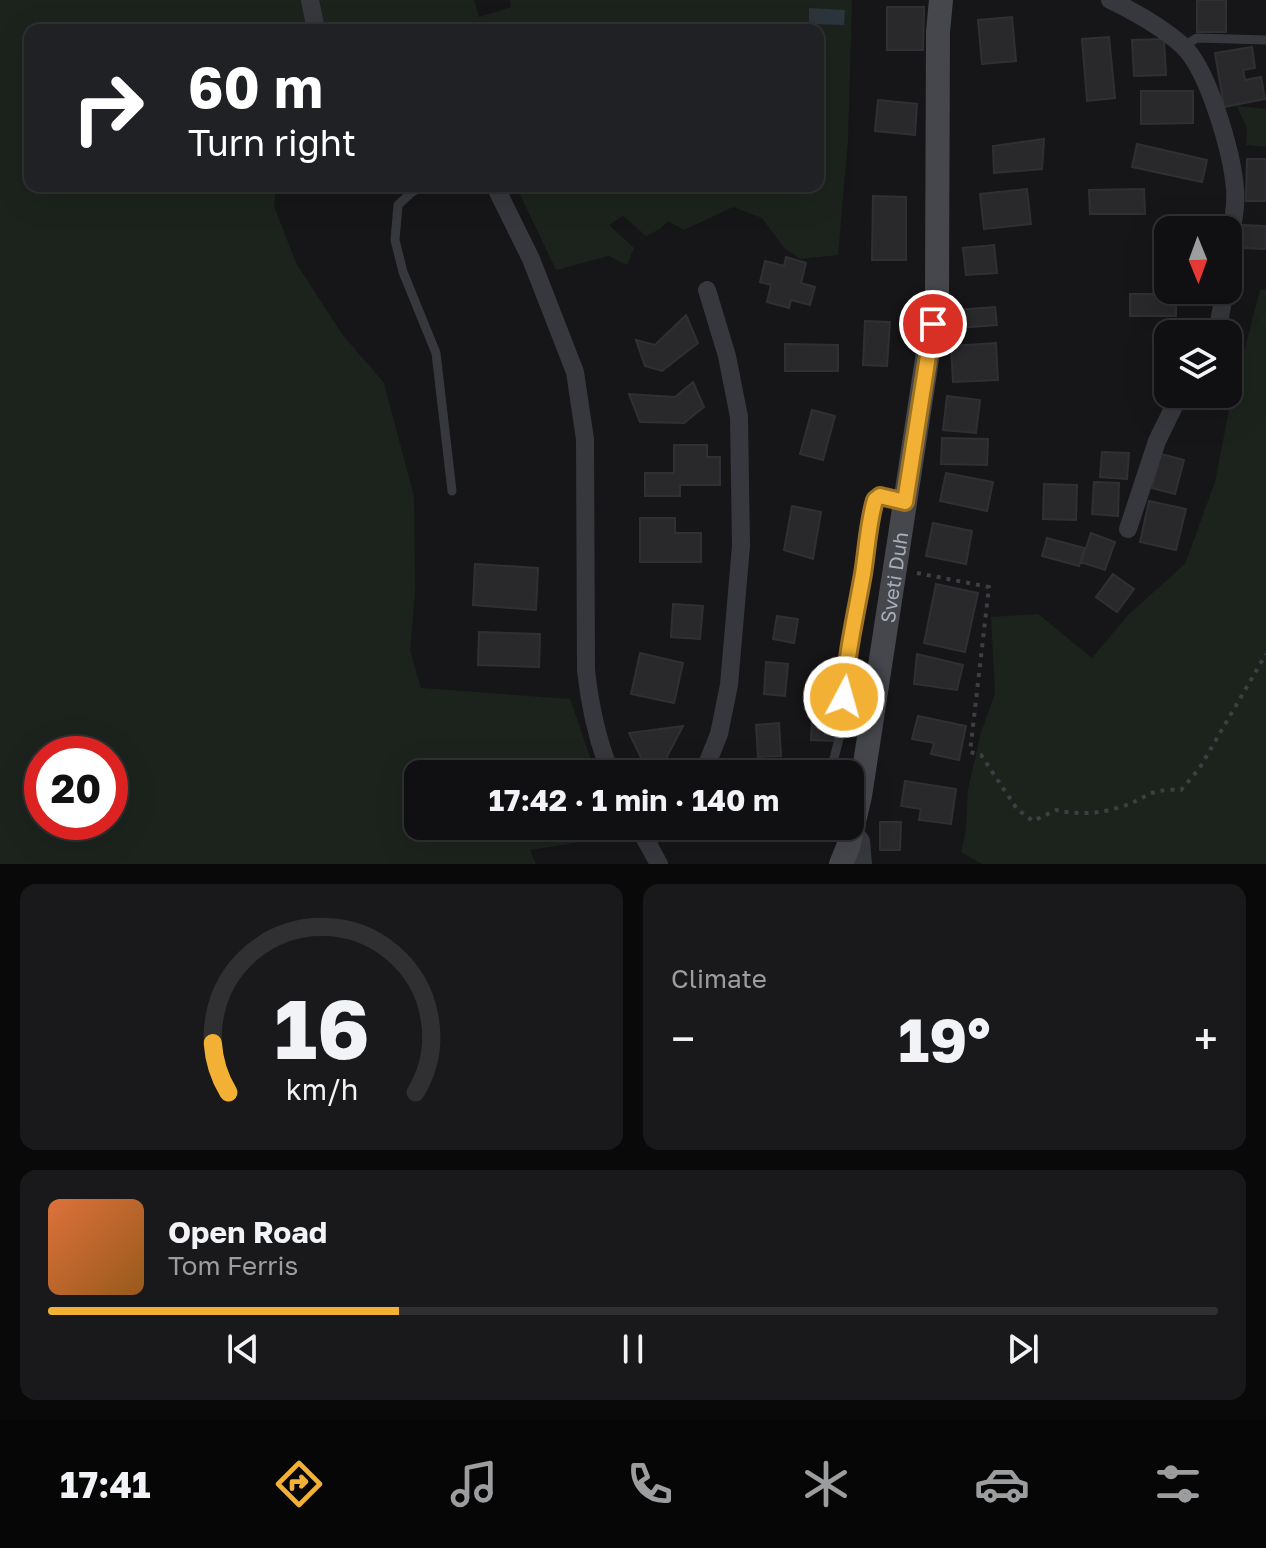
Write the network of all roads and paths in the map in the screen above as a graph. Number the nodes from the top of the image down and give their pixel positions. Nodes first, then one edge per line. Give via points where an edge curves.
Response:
1 (310, 0) edge
2 (941, 0) edge
3 (1110, 0) edge
4 (315, 24) edge
5 (1266, 40) edge
6 (1183, 46) junction
7 (412, 192) edge
8 (498, 192) edge
9 (1232, 216) edge
10 (707, 290) dead end
11 (1173, 408) edge
12 (452, 491) dead end
13 (905, 502) junction
14 (1128, 529) dead end
15 (916, 572) dead end
16 (1266, 654) edge
17 (605, 760) edge
18 (709, 760) edge
19 (834, 760) edge
20 (861, 760) edge
21 (646, 840) edge
22 (849, 840) edge
23 (860, 840) edge
24 (659, 864) edge
25 (841, 864) edge
26 (863, 864) edge

1 - 4 street
2 - 13 main road, Sveti Duh via 937,294
3 - 6 street
5 - 6 lane via 1197,38
6 - 9 street via 1199,68 1229,150 1235,190
7 - 12 lane via 398,205 395,240 436,353
8 - 17 street via 531,259 580,390 586,670
10 - 18 street via 739,417 741,516 729,685
11 - 14 street
13 - 19 lane via 880,496 875,500
13 - 20 main road, Sveti Duh
15 - 16 path via 989,587 970,752 981,755 1017,809 1033,821 1056,810 1074,815 1106,810 1158,789 1181,790 1207,757
21 - 24 street
22 - 25 main road, Sveti Duh
23 - 26 street

